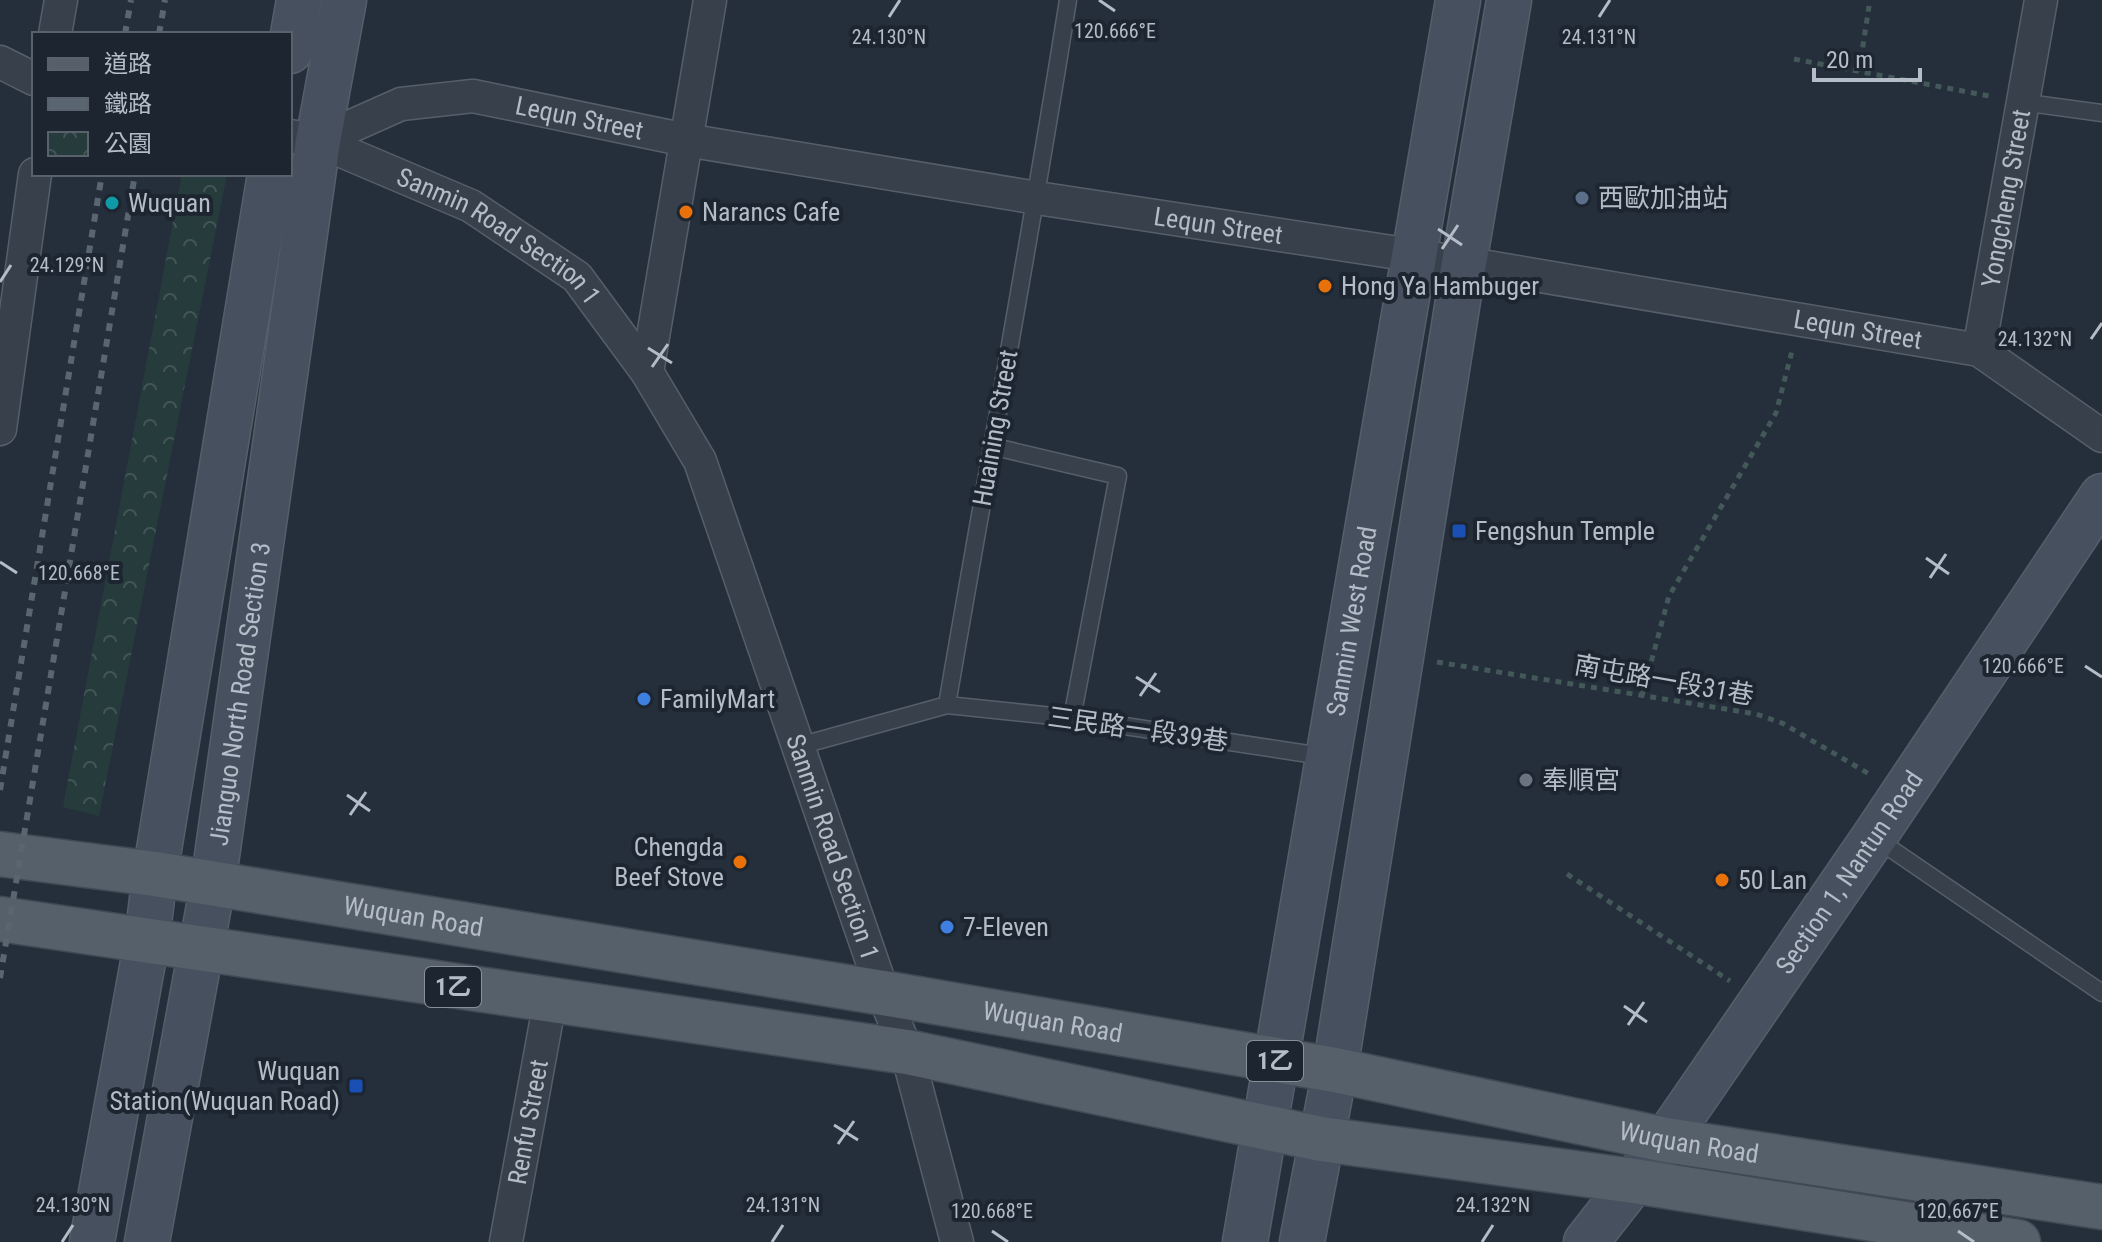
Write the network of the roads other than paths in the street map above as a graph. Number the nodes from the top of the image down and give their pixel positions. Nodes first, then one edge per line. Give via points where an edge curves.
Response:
1 (61, 0) edge
2 (299, 0) edge
3 (344, 0) edge
4 (710, 0) edge
5 (1068, 0) edge
6 (1458, 0) edge
7 (1509, 0) edge
8 (2041, 0) edge
9 (55, 32) edge
10 (292, 40) edge
11 (0, 62) edge
12 (32, 78) edge
13 (2021, 102) junction
14 (2102, 113) edge
15 (304, 139) edge
16 (686, 140) junction
17 (35, 176) edge
18 (270, 176) edge
19 (1037, 198) junction
20 (1414, 256) junction
21 (1464, 263) junction
22 (1979, 350) junction
23 (647, 372) junction
24 (1, 417) edge
25 (2102, 436) edge
26 (991, 446) junction
27 (2102, 496) edge
28 (947, 705) junction
29 (1072, 718) junction
30 (799, 746) junction
31 (1328, 757) junction
32 (1874, 837) junction
33 (0, 854) edge
34 (155, 874) junction
35 (213, 884) junction
36 (0, 919) edge
37 (147, 940) junction
38 (202, 948) junction
39 (883, 993) junction
40 (2102, 993) edge
41 (550, 1001) junction
42 (907, 1052) junction
43 (1274, 1060) junction
44 (1335, 1070) junction
45 (1266, 1127) junction
46 (1321, 1139) junction
47 (1666, 1140) junction
48 (1634, 1181) junction
49 (2102, 1207) edge
50 (1914, 1233) edge
51 (92, 1242) edge
52 (147, 1242) edge
53 (506, 1242) edge
54 (957, 1242) edge
55 (1245, 1242) edge
56 (1302, 1242) edge
57 (1586, 1242) edge
58 (2018, 1242) edge

1 - 9 street
2 - 10 street
3 - 15 street, Jianguo North Road Section 3
4 - 16 street
5 - 19 lane, Huaining Street
6 - 20 street, Sanmin West Road
7 - 21 street, Sanmin West Road
8 - 13 street, Yongcheng Street
11 - 12 street
13 - 14 lane
13 - 22 street, Yongcheng Street
15 - 16 street, Lequn Street via 401,104 473,96
15 - 23 street, Sanmin Road Section 1 via 471,206 577,277
15 - 35 street, Jianguo North Road Section 3
16 - 19 street, Lequn Street
16 - 23 street
17 - 24 street
18 - 34 street, Jianguo North Road Section 3
19 - 20 street, Lequn Street
19 - 26 lane, Huaining Street
20 - 21 street, Lequn Street
20 - 31 street, Sanmin West Road
21 - 22 street, Lequn Street
21 - 44 street, Sanmin West Road
22 - 25 street, Lequn Street
23 - 30 street, Sanmin Road Section 1 via 700,461
26 - 28 lane, Huaining Street
26 - 29 lane via 1118,476
27 - 32 street, Section 1, Nantun Road
28 - 29 lane, 三民路一段39巷
28 - 30 lane
29 - 31 lane, 三民路一段39巷
30 - 39 street, Sanmin Road Section 1
31 - 43 street, Sanmin West Road
32 - 40 lane
32 - 47 street, Section 1, Nantun Road
33 - 34 main road, Wuquan Road / 1乙
34 - 35 main road, Wuquan Road / 1乙
34 - 37 street, Jianguo North Road Section 3
35 - 38 street, Jianguo North Road Section 3
35 - 39 main road, Wuquan Road / 1乙
36 - 37 main road, Wuquan Road / 1乙
37 - 38 main road, Wuquan Road / 1乙
37 - 51 street, Jianguo North Road Section 3
38 - 41 main road, Wuquan Road / 1乙
38 - 52 street, Jianguo North Road Section 3
39 - 42 street, Sanmin Road Section 1
39 - 43 main road, Wuquan Road / 1乙
41 - 42 main road, Wuquan Road / 1乙
41 - 53 street, Renfu Street
42 - 45 main road, Wuquan Road / 1乙
42 - 54 street, Sanmin Road Section 1
43 - 44 main road, Wuquan Road / 1乙
43 - 45 street, Sanmin West Road
44 - 46 street, Sanmin West Road
44 - 47 main road, Wuquan Road / 1乙
45 - 46 main road, Wuquan Road / 1乙
45 - 55 street, Sanmin West Road
46 - 48 main road, Wuquan Road / 1乙
46 - 56 street, Sanmin West Road
47 - 48 street, Section 1, Nantun Road
47 - 49 main road, Wuquan Road / 1乙
48 - 50 main road, Wuquan Road / 1乙
48 - 57 street, Section 1, Nantun Road
50 - 58 main road, Wuquan Road / 1乙

